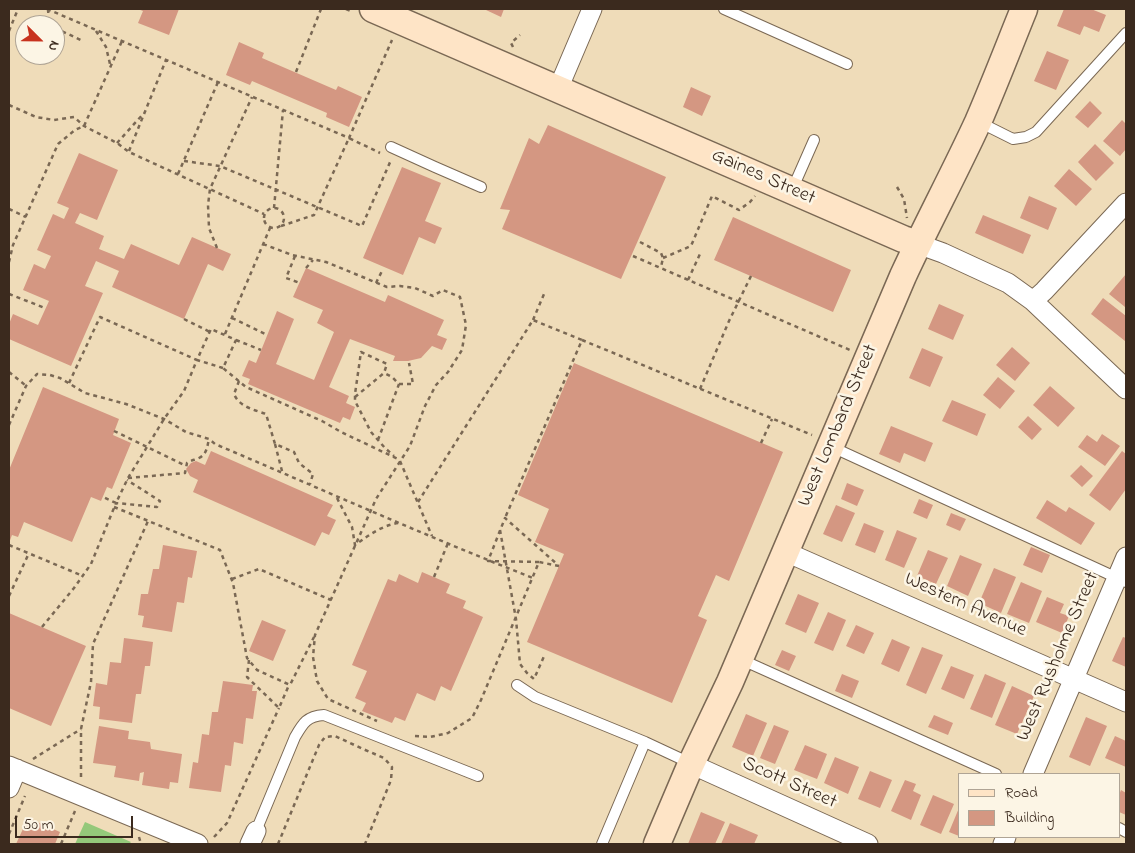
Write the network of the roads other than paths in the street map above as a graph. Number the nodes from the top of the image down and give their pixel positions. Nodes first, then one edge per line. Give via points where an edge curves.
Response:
1 (373, 9) edge
2 (592, 9) edge
3 (724, 9) edge
4 (1024, 9) edge
5 (1126, 33) edge
6 (847, 64) dead end
7 (558, 89) junction
8 (978, 121) junction
9 (814, 140) dead end
10 (387, 150) road end
11 (480, 187) dead end
12 (792, 190) junction
13 (1126, 203) edge
14 (912, 234) junction
15 (1033, 301) junction
16 (1121, 381) edge
17 (823, 441) junction
18 (786, 552) junction
19 (1126, 557) edge
20 (1122, 580) edge
21 (740, 659) junction
22 (1074, 679) junction
23 (517, 685) dead end
24 (1126, 702) edge
25 (645, 742) junction
26 (691, 764) junction
27 (20, 770) edge
28 (994, 773) edge
29 (1033, 773) edge
30 (478, 776) dead end
31 (9, 788) edge
32 (253, 838) edge
33 (206, 841) edge
34 (602, 844) edge
35 (656, 844) edge
36 (868, 844) edge

1 - 7 street, Gaines Street
2 - 7 street
3 - 6 lane
4 - 8 street, West Lombard Street
5 - 8 lane via 1036,132 1013,139
7 - 12 street, Gaines Street
8 - 14 street, West Lombard Street via 949,182
9 - 12 lane
10 - 11 lane
12 - 14 street, Gaines Street via 902,239
13 - 15 street
14 - 15 street, Gaines Street via 943,253 1008,283
14 - 17 street, West Lombard Street via 903,276
15 - 16 street, Gaines Street
17 - 18 street, West Lombard Street
17 - 20 lane
18 - 21 street, West Lombard Street
18 - 22 street, Western Avenue
19 - 20 street, West Rusholme Street
20 - 22 street, West Rusholme Street
21 - 26 street, West Lombard Street
21 - 28 lane
22 - 24 street, Western Avenue
22 - 29 street, West Rusholme Street
23 - 25 lane via 535,697
25 - 26 lane
25 - 34 lane
26 - 35 street, West Lombard Street
26 - 36 street, Scott Street
27 - 31 street
27 - 33 street
30 - 32 lane via 324,715 315,716 303,723 295,737

